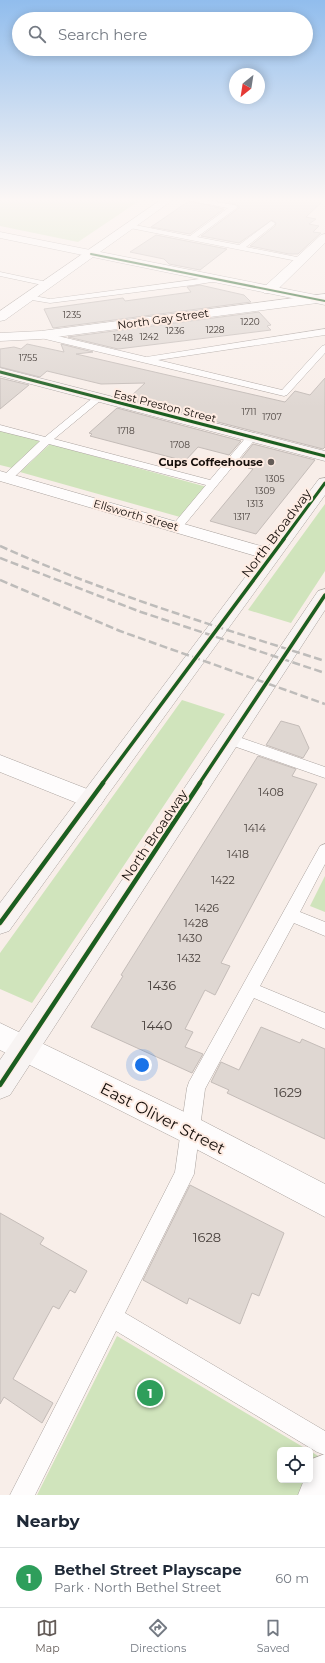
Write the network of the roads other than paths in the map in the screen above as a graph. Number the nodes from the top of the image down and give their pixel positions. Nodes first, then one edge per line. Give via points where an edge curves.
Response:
1 (70, 269) edge
2 (164, 269) edge
3 (292, 269) edge
4 (0, 274) edge
5 (215, 279) junction
6 (48, 284) junction
7 (269, 290) junction
8 (29, 297) junction
9 (322, 300) edge
10 (0, 316) edge
11 (325, 332) edge
12 (40, 335) junction
13 (0, 337) edge
14 (325, 348) edge
15 (144, 360) junction
16 (0, 372) edge
17 (98, 398) junction
18 (0, 428) edge
19 (252, 438) junction
20 (47, 440) junction
21 (325, 456) edge
22 (4, 477) edge
23 (213, 484) junction
24 (325, 484) edge
25 (177, 527) junction
26 (272, 555) junction
27 (325, 595) edge
28 (230, 739) junction
29 (0, 764) edge
30 (325, 774) edge
31 (92, 800) junction
32 (325, 850) edge
33 (291, 915) junction
34 (0, 923) edge
35 (325, 930) edge
36 (250, 989) junction
37 (325, 1021) edge
38 (12, 1042) edge
39 (0, 1085) edge
40 (190, 1130) junction
41 (325, 1201) edge
42 (112, 1317) junction
43 (325, 1444) edge
44 (325, 1472) edge
45 (22, 1495) edge
46 (317, 1495) edge

1 - 6 street
2 - 5 street
3 - 7 street
4 - 6 lane
5 - 7 street
5 - 8 lane via 50,301
6 - 8 street
7 - 9 street
8 - 10 street
9 - 12 street, North Gay Street
11 - 15 lane
12 - 13 street, North Gay Street
12 - 15 lane
14 - 15 lane via 284,393
16 - 17 main road, East Preston Street
17 - 19 main road, East Preston Street
17 - 20 lane
18 - 20 lane
19 - 21 main road, East Preston Street
19 - 23 lane
20 - 22 lane
20 - 23 lane
22 - 25 street, Ellsworth Street
23 - 25 lane
24 - 26 main road, North Broadway
25 - 26 street, Ellsworth Street
26 - 31 main road, North Broadway
27 - 28 main road, North Broadway
28 - 30 lane
28 - 38 main road, North Broadway
29 - 31 street
31 - 34 main road, North Broadway
32 - 33 lane
33 - 35 lane
33 - 36 lane
36 - 37 lane
36 - 40 lane via 196,1088
38 - 39 main road, North Broadway
38 - 40 street, East Oliver Street
40 - 41 street, East Oliver Street
40 - 42 lane via 184,1174
42 - 43 lane
42 - 45 lane
44 - 46 street

